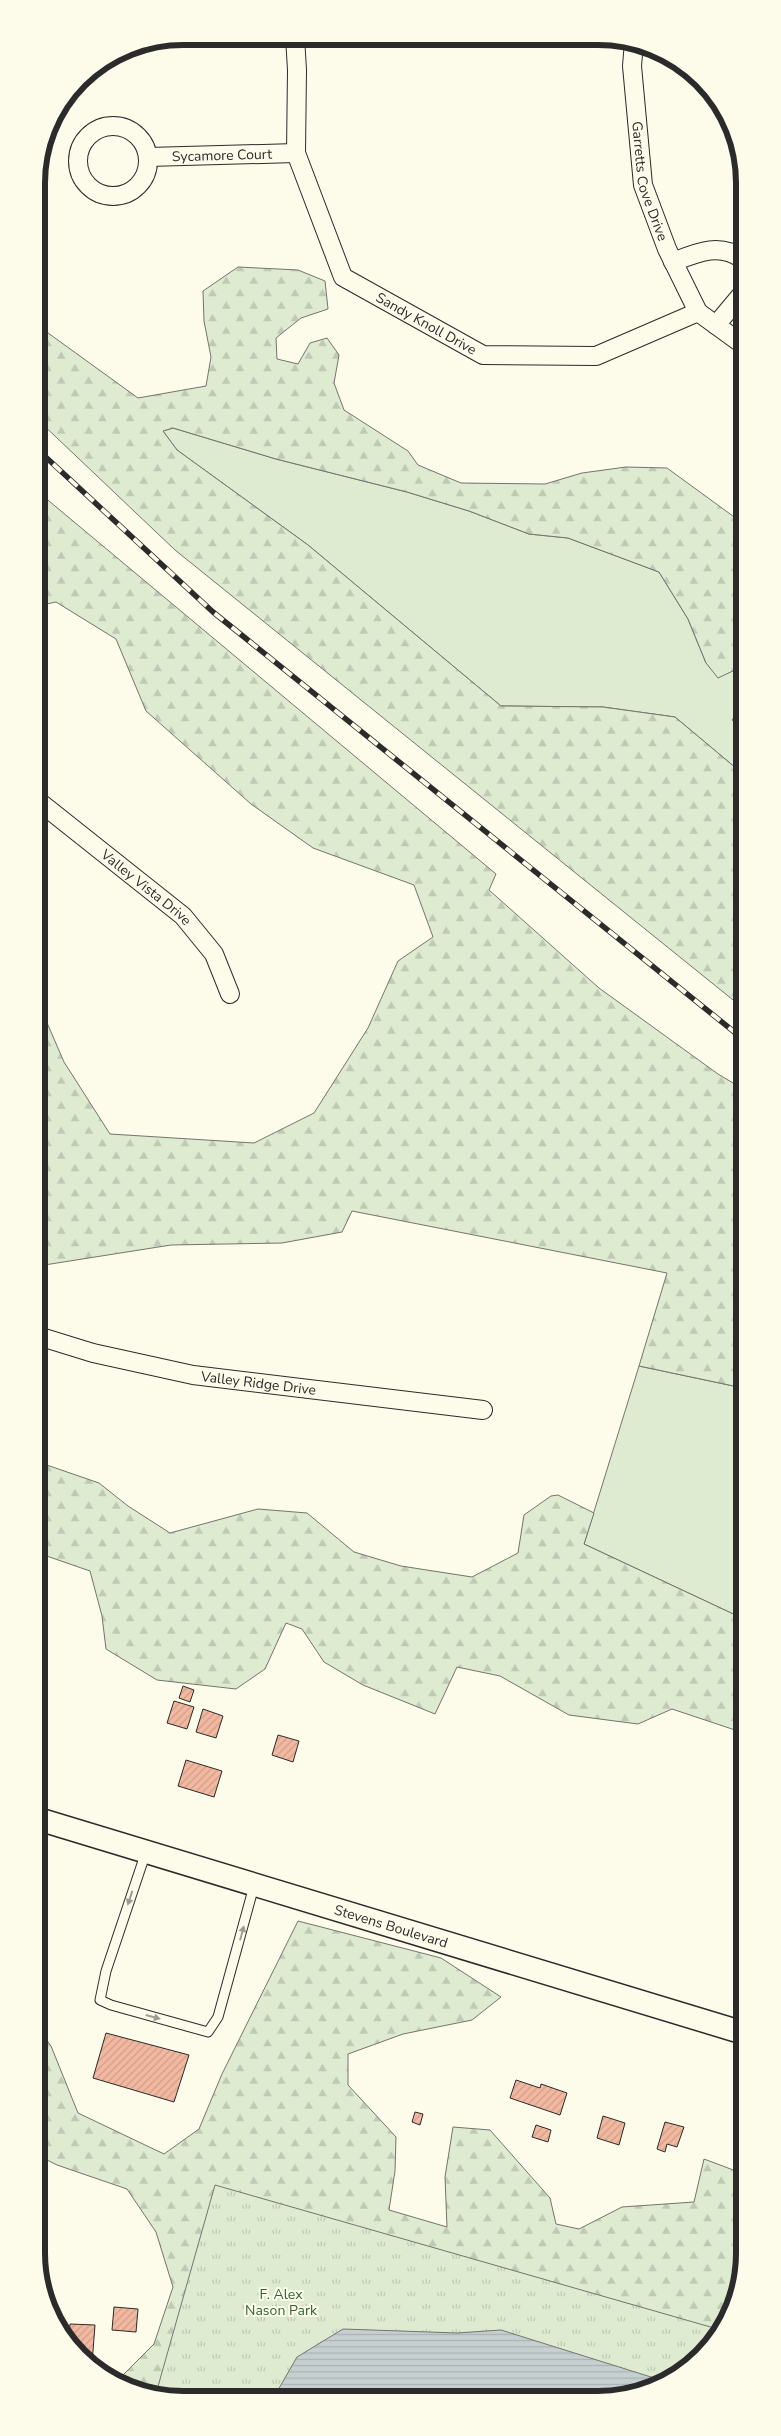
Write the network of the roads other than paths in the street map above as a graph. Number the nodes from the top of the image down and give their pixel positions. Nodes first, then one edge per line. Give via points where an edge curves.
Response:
1 (295, 45) edge
2 (633, 50) edge
3 (296, 152) junction
4 (148, 157) dead end
5 (736, 254) edge
6 (674, 262) junction
7 (736, 301) edge
8 (698, 312) junction
9 (716, 325) junction
10 (736, 340) edge
11 (45, 806) edge
12 (230, 994) dead end
13 (45, 1338) edge
14 (483, 1410) dead end
15 (45, 1821) edge
16 (146, 1851) junction
17 (254, 1884) junction
18 (736, 2031) edge

1 - 3 street, Sandy Knoll Drive
2 - 6 street, Garretts Cove Drive via 643,185
3 - 4 street, Sycamore Court
3 - 8 street, Sandy Knoll Drive via 343,277 483,355 596,356
5 - 6 street via 710,248
6 - 8 street, Garretts Cove Drive
7 - 9 street
8 - 9 street
9 - 10 street
11 - 12 street, Valley Vista Drive via 183,916 214,954
13 - 14 street, Valley Ridge Drive via 192,1375
15 - 16 street, Stevens Boulevard
16 - 17 street, Stevens Boulevard
16 -> 17 lane via 106,1971 100,2000 111,2005 208,2032 218,2017
17 - 18 street, Stevens Boulevard

